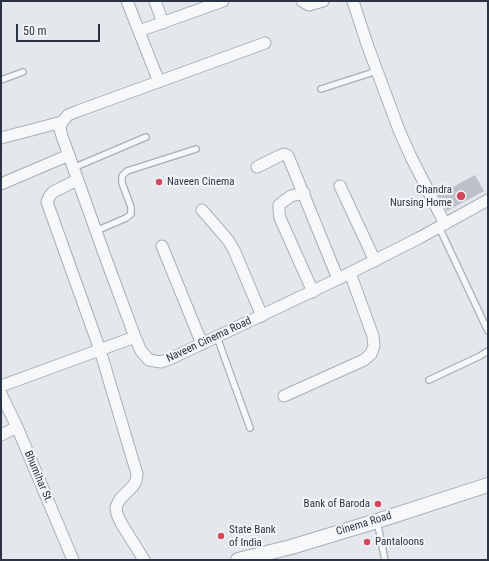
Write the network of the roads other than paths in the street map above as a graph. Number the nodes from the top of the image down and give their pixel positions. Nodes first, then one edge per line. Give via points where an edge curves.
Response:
1 (126, 1) edge
2 (155, 1) edge
3 (223, 1) edge
4 (302, 1) edge
5 (323, 1) edge
6 (353, 1) edge
7 (163, 23) junction
8 (139, 31) junction
9 (265, 43) dead end
10 (377, 71) junction
11 (23, 72) dead end
12 (1, 80) edge
13 (159, 82) junction
14 (321, 89) dead end
15 (61, 126) junction
16 (146, 136) dead end
17 (1, 138) edge
18 (196, 149) dead end
19 (68, 154) junction
20 (257, 167) dead end
21 (73, 168) junction
22 (77, 180) junction
23 (1, 184) edge
24 (340, 186) dead end
25 (304, 193) junction
26 (488, 200) edge
27 (202, 210) dead end
28 (442, 226) junction
29 (96, 231) junction
30 (162, 246) dead end
31 (374, 261) junction
32 (350, 273) junction
33 (338, 279) junction
34 (313, 292) junction
35 (262, 316) junction
36 (488, 331) edge
37 (135, 337) junction
38 (217, 337) junction
39 (202, 344) junction
40 (100, 350) junction
41 (488, 351) edge
42 (429, 380) dead end
43 (1, 386) edge
44 (1, 394) edge
45 (284, 396) dead end
46 (17, 427) junction
47 (250, 428) dead end
48 (1, 435) edge
49 (488, 485) edge
50 (377, 521) junction
51 (73, 560) edge
52 (144, 560) edge
53 (238, 560) edge
54 (385, 560) edge

1 - 8 street
2 - 7 street
3 - 7 street
4 - 5 street via 309,5
6 - 10 street
7 - 8 street
8 - 13 street
9 - 13 street
10 - 14 lane
10 - 28 street via 410,155
11 - 12 lane
13 - 15 street via 78,111 68,116
15 - 17 street
15 - 19 street, Naveen Cinema Road
16 - 21 lane
18 - 29 lane via 126,171 122,176 122,183 131,214
19 - 21 street, Naveen Cinema Road
19 - 23 street
20 - 25 street via 284,154 288,156
21 - 22 street, Naveen Cinema Road
22 - 29 street, Naveen Cinema Road
22 - 40 street via 53,192 47,202
24 - 31 street
25 - 33 street
25 - 34 street via 291,196 284,201 279,205 279,211
26 - 28 street, Naveen Cinema Road
27 - 35 street via 234,250
28 - 31 street, Naveen Cinema Road
28 - 36 lane
29 - 37 street, Naveen Cinema Road
30 - 39 street
31 - 32 street, Naveen Cinema Road
32 - 33 street, Naveen Cinema Road
32 - 45 street via 373,336 374,346 371,354 364,360
33 - 34 street, Naveen Cinema Road
34 - 35 street, Naveen Cinema Road
35 - 38 street, Naveen Cinema Road
37 - 39 street, Naveen Cinema Road via 141,351 149,360 161,362
37 - 40 street
38 - 39 street, Naveen Cinema Road
38 - 47 lane
40 - 43 street
40 - 52 street via 137,474 133,486 120,499 116,507 117,514
41 - 42 lane
44 - 46 street, Bhumihar St.
46 - 48 street
46 - 51 street, Bhumihar St.
49 - 50 street, Cinema Road
50 - 53 street, Cinema Road
50 - 54 lane

